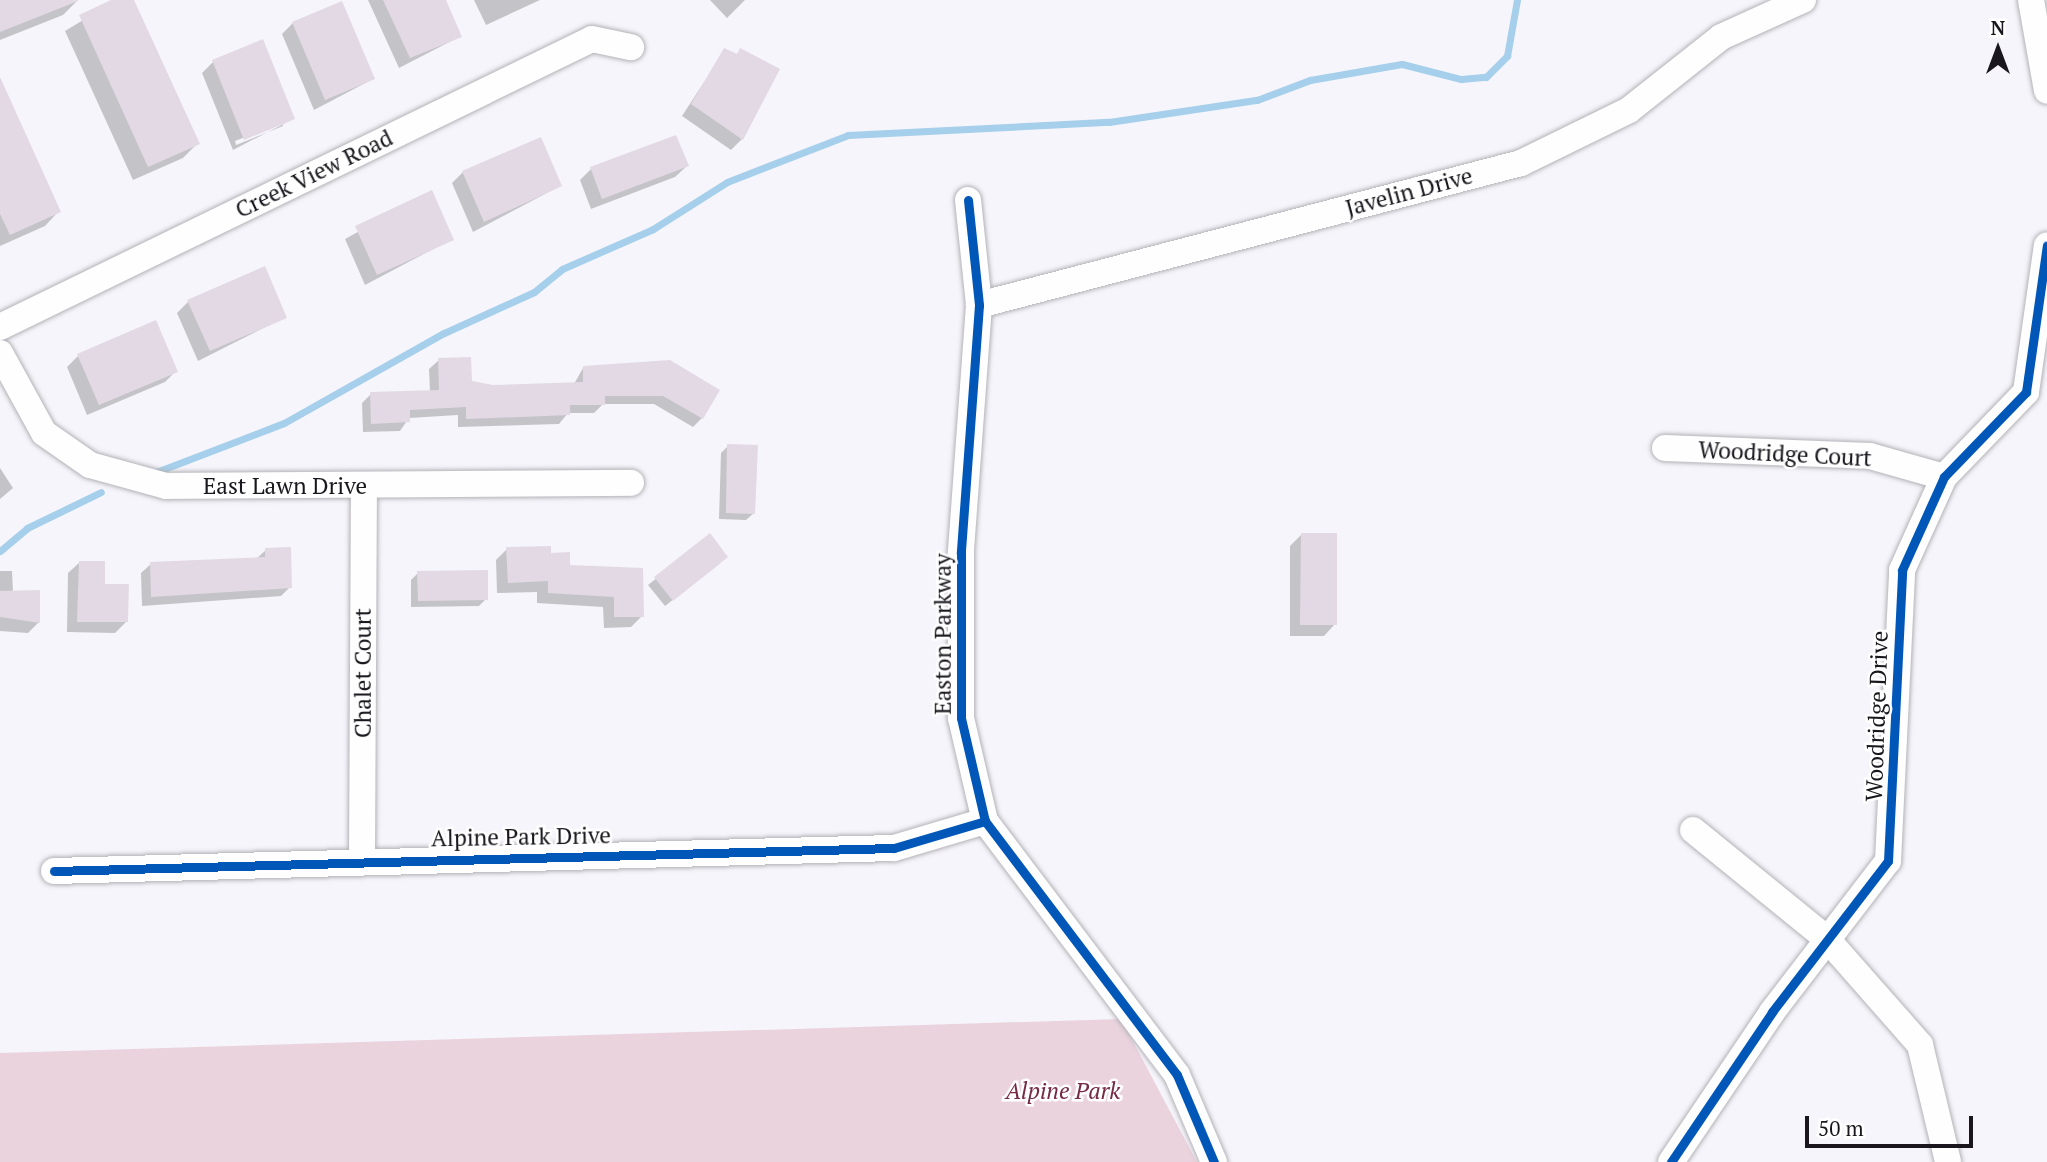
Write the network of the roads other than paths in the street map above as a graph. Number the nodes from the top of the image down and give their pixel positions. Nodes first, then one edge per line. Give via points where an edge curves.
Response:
1 (1803, 0) edge
2 (2031, 0) edge
3 (631, 47) dead end
4 (2047, 91) edge
5 (968, 200) dead end
6 (2047, 245) edge
7 (979, 305) junction
8 (0, 327) edge
9 (0, 353) edge
10 (1665, 448) dead end
11 (1944, 477) junction
12 (631, 483) dead end
13 (364, 486) junction
14 (985, 821) junction
15 (1693, 830) dead end
16 (362, 860) junction
17 (54, 871) dead end
18 (1828, 939) junction
19 (1214, 1162) edge
20 (1671, 1162) edge
21 (1948, 1162) edge

1 - 7 street, Javelin Drive via 1721,37 1629,110 1521,163
2 - 4 street
3 - 8 street, Creek View Road via 592,39
5 - 7 street, Easton Parkway
6 - 11 street, Woodridge Drive via 2026,392
7 - 14 street, Easton Parkway via 961,553 961,718
9 - 13 street, East Lawn Drive via 44,433 90,465 166,486
10 - 11 street, Woodridge Court via 1870,456
11 - 18 street, Woodridge Drive via 1902,570 1888,861
12 - 13 street, East Lawn Drive
13 - 16 street, Chalet Court
14 - 16 street, Alpine Park Drive via 894,848
14 - 19 street, Easton Parkway via 1177,1075
15 - 18 street
16 - 17 street, Alpine Park Drive
18 - 20 street, Woodridge Drive
18 - 21 street via 1920,1045

